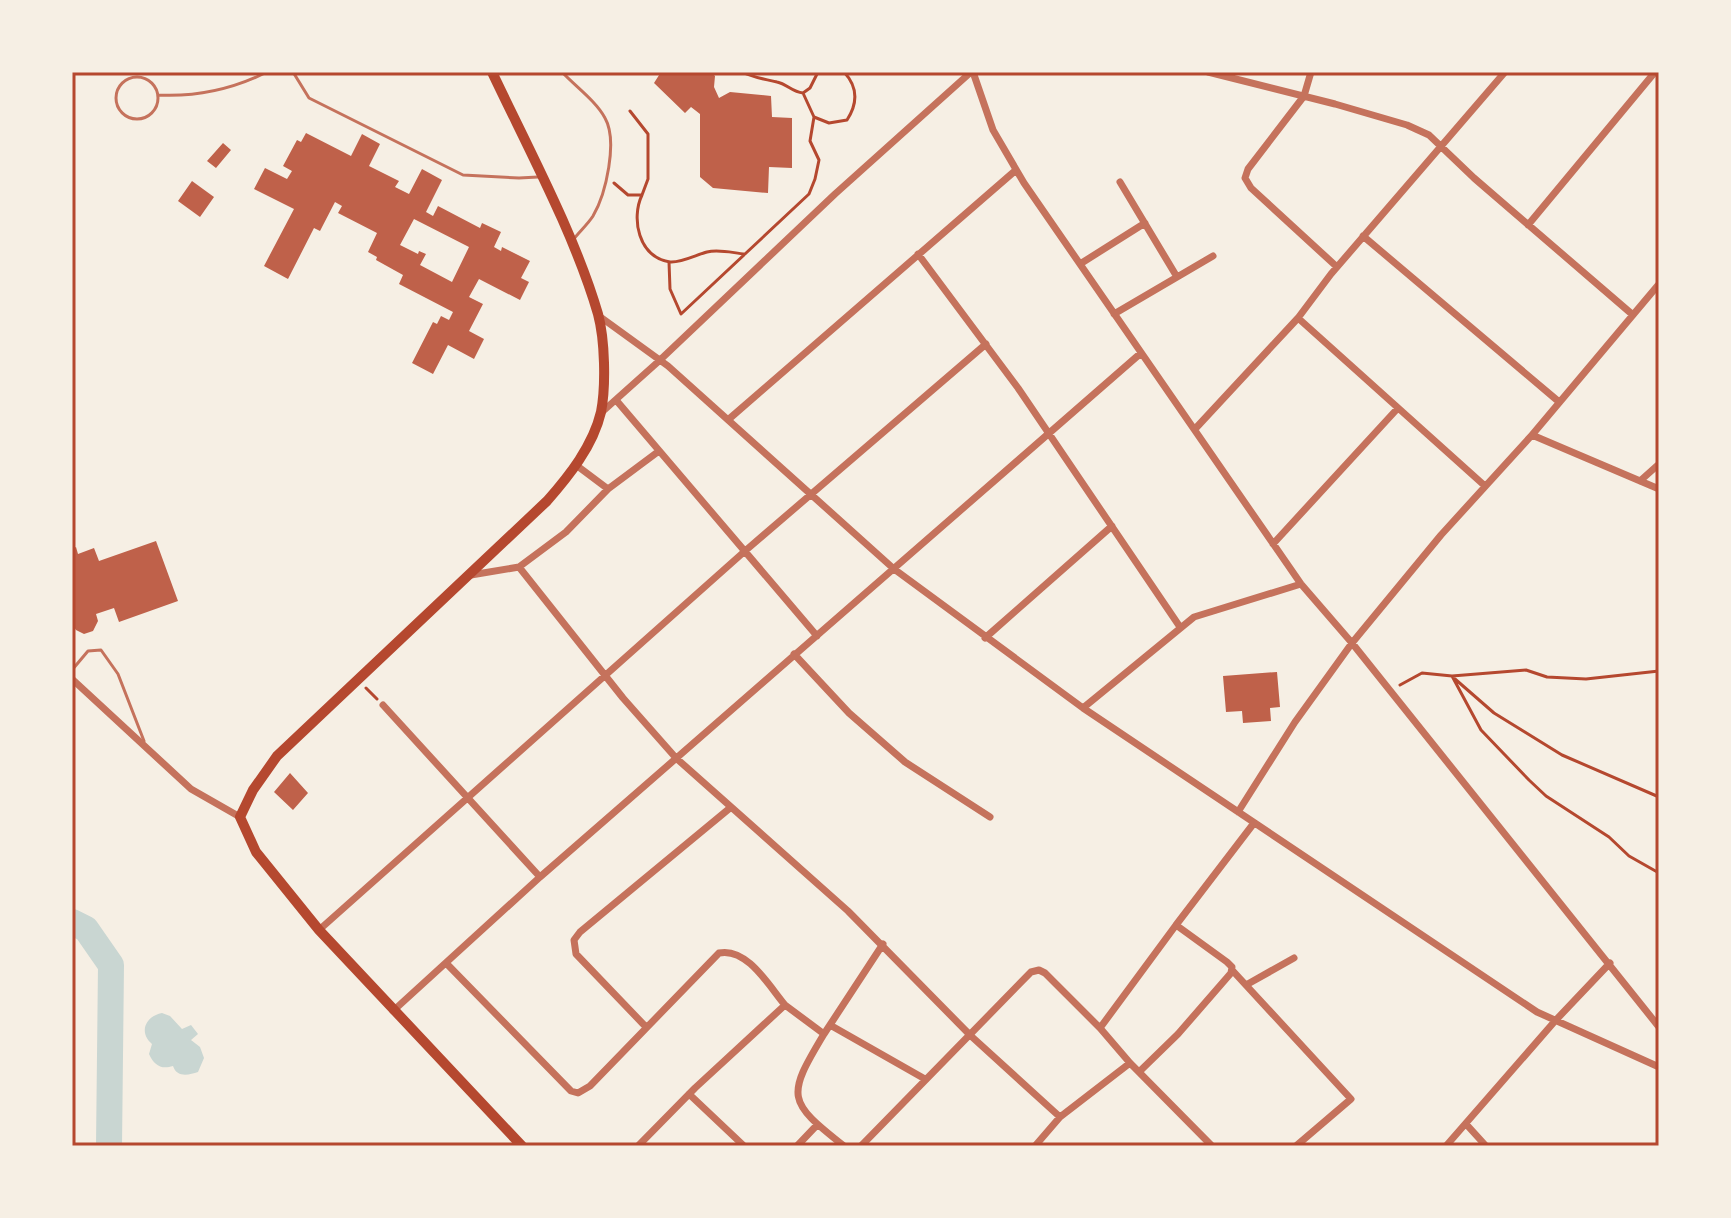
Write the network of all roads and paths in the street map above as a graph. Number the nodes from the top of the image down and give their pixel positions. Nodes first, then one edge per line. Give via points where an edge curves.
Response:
1 (267, 72) edge
2 (293, 72) edge
3 (492, 72) edge
4 (562, 72) edge
5 (742, 72) edge
6 (818, 72) edge
7 (844, 72) edge
8 (972, 72) edge
9 (1208, 72) edge
10 (1311, 72) edge
11 (1505, 72) edge
12 (1655, 72) edge
13 (803, 93) junction
14 (158, 95) junction
15 (1304, 96) junction
16 (630, 111) dead end
17 (814, 117) junction
18 (1442, 146) junction
19 (1016, 170) junction
20 (541, 176) junction
21 (606, 176) junction
22 (1120, 182) dead end
23 (642, 195) junction
24 (1145, 223) junction
25 (1528, 225) junction
26 (1363, 236) junction
27 (571, 242) junction
28 (745, 254) junction
29 (918, 254) junction
30 (1213, 256) dead end
31 (669, 262) dead end
32 (1080, 264) junction
33 (1337, 267) junction
34 (1177, 277) junction
35 (1659, 284) edge
36 (1114, 314) junction
37 (1633, 315) junction
38 (599, 316) junction
39 (1298, 318) junction
40 (986, 344) junction
41 (1141, 353) junction
42 (659, 361) junction
43 (616, 400) junction
44 (1558, 401) junction
45 (1398, 408) junction
46 (601, 413) junction
47 (729, 419) junction
48 (1195, 429) junction
49 (1049, 434) junction
50 (1532, 435) junction
51 (659, 451) junction
52 (1659, 464) edge
53 (576, 465) junction
54 (1640, 481) junction
55 (1485, 486) junction
56 (608, 489) junction
57 (1659, 489) edge
58 (812, 496) junction
59 (1112, 526) junction
60 (1273, 544) junction
61 (745, 551) junction
62 (519, 567) junction
63 (894, 569) junction
64 (471, 575) junction
65 (1301, 584) junction
66 (1180, 627) junction
67 (817, 636) junction
68 (985, 638) junction
69 (1352, 643) junction
70 (794, 654) junction
71 (72, 670) edge
72 (1659, 671) edge
73 (606, 676) junction
74 (1452, 676) junction
75 (72, 679) edge
76 (357, 679) junction
77 (1389, 690) junction
78 (383, 705) joint
79 (1083, 708) junction
80 (145, 744) junction
81 (676, 758) junction
82 (1659, 797) edge
83 (468, 799) junction
84 (730, 808) junction
85 (1238, 812) junction
86 (240, 817) junction
87 (990, 817) dead end
88 (1254, 823) junction
89 (1659, 873) edge
90 (540, 877) junction
91 (1176, 925) junction
92 (319, 930) junction
93 (883, 944) junction
94 (1294, 958) dead end
95 (446, 963) junction
96 (1610, 963) junction
97 (1232, 970) junction
98 (1246, 985) junction
99 (785, 1005) junction
100 (393, 1011) junction
101 (1555, 1021) junction
102 (830, 1025) junction
103 (646, 1027) junction
104 (1659, 1027) edge
105 (1100, 1028) junction
106 (824, 1034) junction
107 (971, 1036) junction
108 (1130, 1063) junction
109 (1659, 1067) edge
110 (1139, 1072) junction
111 (925, 1079) junction
112 (689, 1094) junction
113 (1060, 1117) junction
114 (1466, 1124) junction
115 (817, 1125) junction
116 (1208, 1145) edge
117 (522, 1146) edge
118 (638, 1146) edge
119 (744, 1146) edge
120 (797, 1146) edge
121 (843, 1146) edge
122 (861, 1146) edge
123 (1035, 1146) edge
124 (1296, 1146) edge
125 (1446, 1146) edge
126 (1486, 1146) edge

1 - 14 lane via 234,87
2 - 20 lane via 309,98 463,175
3 - 20 main road
4 - 21 lane via 605,116 612,146
5 - 13 path
6 - 13 path
7 - 17 path via 856,92 847,120 829,123
8 - 19 street via 993,130
8 - 42 street
9 - 15 street
10 - 15 street
11 - 18 street
12 - 25 street
13 - 17 path
14 - 14 lane via 152,83 137,77 122,83 116,98 123,113 138,119 153,113
15 - 18 street via 1407,125
15 - 33 street via 1245,178
16 - 23 path via 648,134 648,179
17 - 28 path via 810,141 819,160 809,194
18 - 25 street
18 - 26 street
19 - 29 street
19 - 32 street
20 - 27 main road
21 - 23 path via 628,195
21 - 27 lane via 593,215
22 - 24 street
23 - 28 path via 636,223 648,249 658,257 671,262 710,251
24 - 32 street
24 - 34 street
25 - 37 street
26 - 33 street
26 - 44 street
27 - 38 main road
28 - 31 path via 681,314 670,289
29 - 40 street
29 - 47 street
30 - 34 street
32 - 36 street
33 - 39 street
34 - 36 street
35 - 37 street
36 - 41 street
37 - 44 street
38 - 42 street
38 - 46 main road
39 - 45 street
39 - 48 street
40 - 49 street
40 - 58 street
41 - 48 street
41 - 49 street
42 - 43 street
42 - 47 street
43 - 46 street
43 - 51 street
44 - 50 street
45 - 55 street
45 - 60 street
46 - 53 main road
47 - 58 street
48 - 60 street
49 - 59 street
49 - 63 street
50 - 54 street
50 - 55 street
51 - 56 street
51 - 61 street
52 - 54 street
53 - 56 street
53 - 64 main road
54 - 57 street
55 - 69 street
56 - 62 street via 566,532
58 - 61 street
58 - 63 street
59 - 66 street
59 - 68 street
60 - 65 street
61 - 67 street
61 - 73 street
62 - 64 street
62 - 73 street
63 - 67 street
63 - 68 street
64 - 76 main road
65 - 66 street via 1194,617
65 - 69 street
66 - 79 street
67 - 70 street
68 - 79 street
69 - 77 street
69 - 85 street
70 - 81 street
70 - 87 street via 905,762
71 - 80 lane via 88,651 101,650 118,674
72 - 74 path via 1586,679 1526,670
73 - 81 street
73 - 83 street
74 - 77 path via 1422,673
74 - 82 path via 1494,713 1562,755
74 - 89 path via 1481,730 1529,780
75 - 80 street
76 - 78 path
76 - 86 main road via 277,756
77 - 96 street
78 - 83 street
79 - 85 street
80 - 86 street via 191,789
81 - 84 street
81 - 90 street
83 - 90 street
83 - 92 street
84 - 93 street
84 - 103 street via 574,940 576,954
85 - 88 street
86 - 92 main road via 256,852
88 - 91 street
88 - 101 street
90 - 95 street
91 - 97 street
91 - 105 street
92 - 100 main road
93 - 102 street
93 - 107 street
94 - 98 street
95 - 100 street
95 - 103 street via 571,1091 590,1086
96 - 101 street
96 - 104 street
97 - 98 street
97 - 110 street
98 - 124 street via 1351,1099
99 - 103 street via 744,958 727,951 710,961
99 - 106 street
99 - 112 street
100 - 117 main road
101 - 109 street
101 - 114 street
102 - 106 street
102 - 111 street
105 - 107 street via 1039,970 1025,977
105 - 108 street
106 - 115 street via 798,1080 801,1107
107 - 111 street
107 - 113 street
108 - 110 street
108 - 113 street
110 - 116 street
111 - 122 street
112 - 118 street
112 - 119 street
113 - 123 street
114 - 125 street
114 - 126 street
115 - 120 street
115 - 121 street

